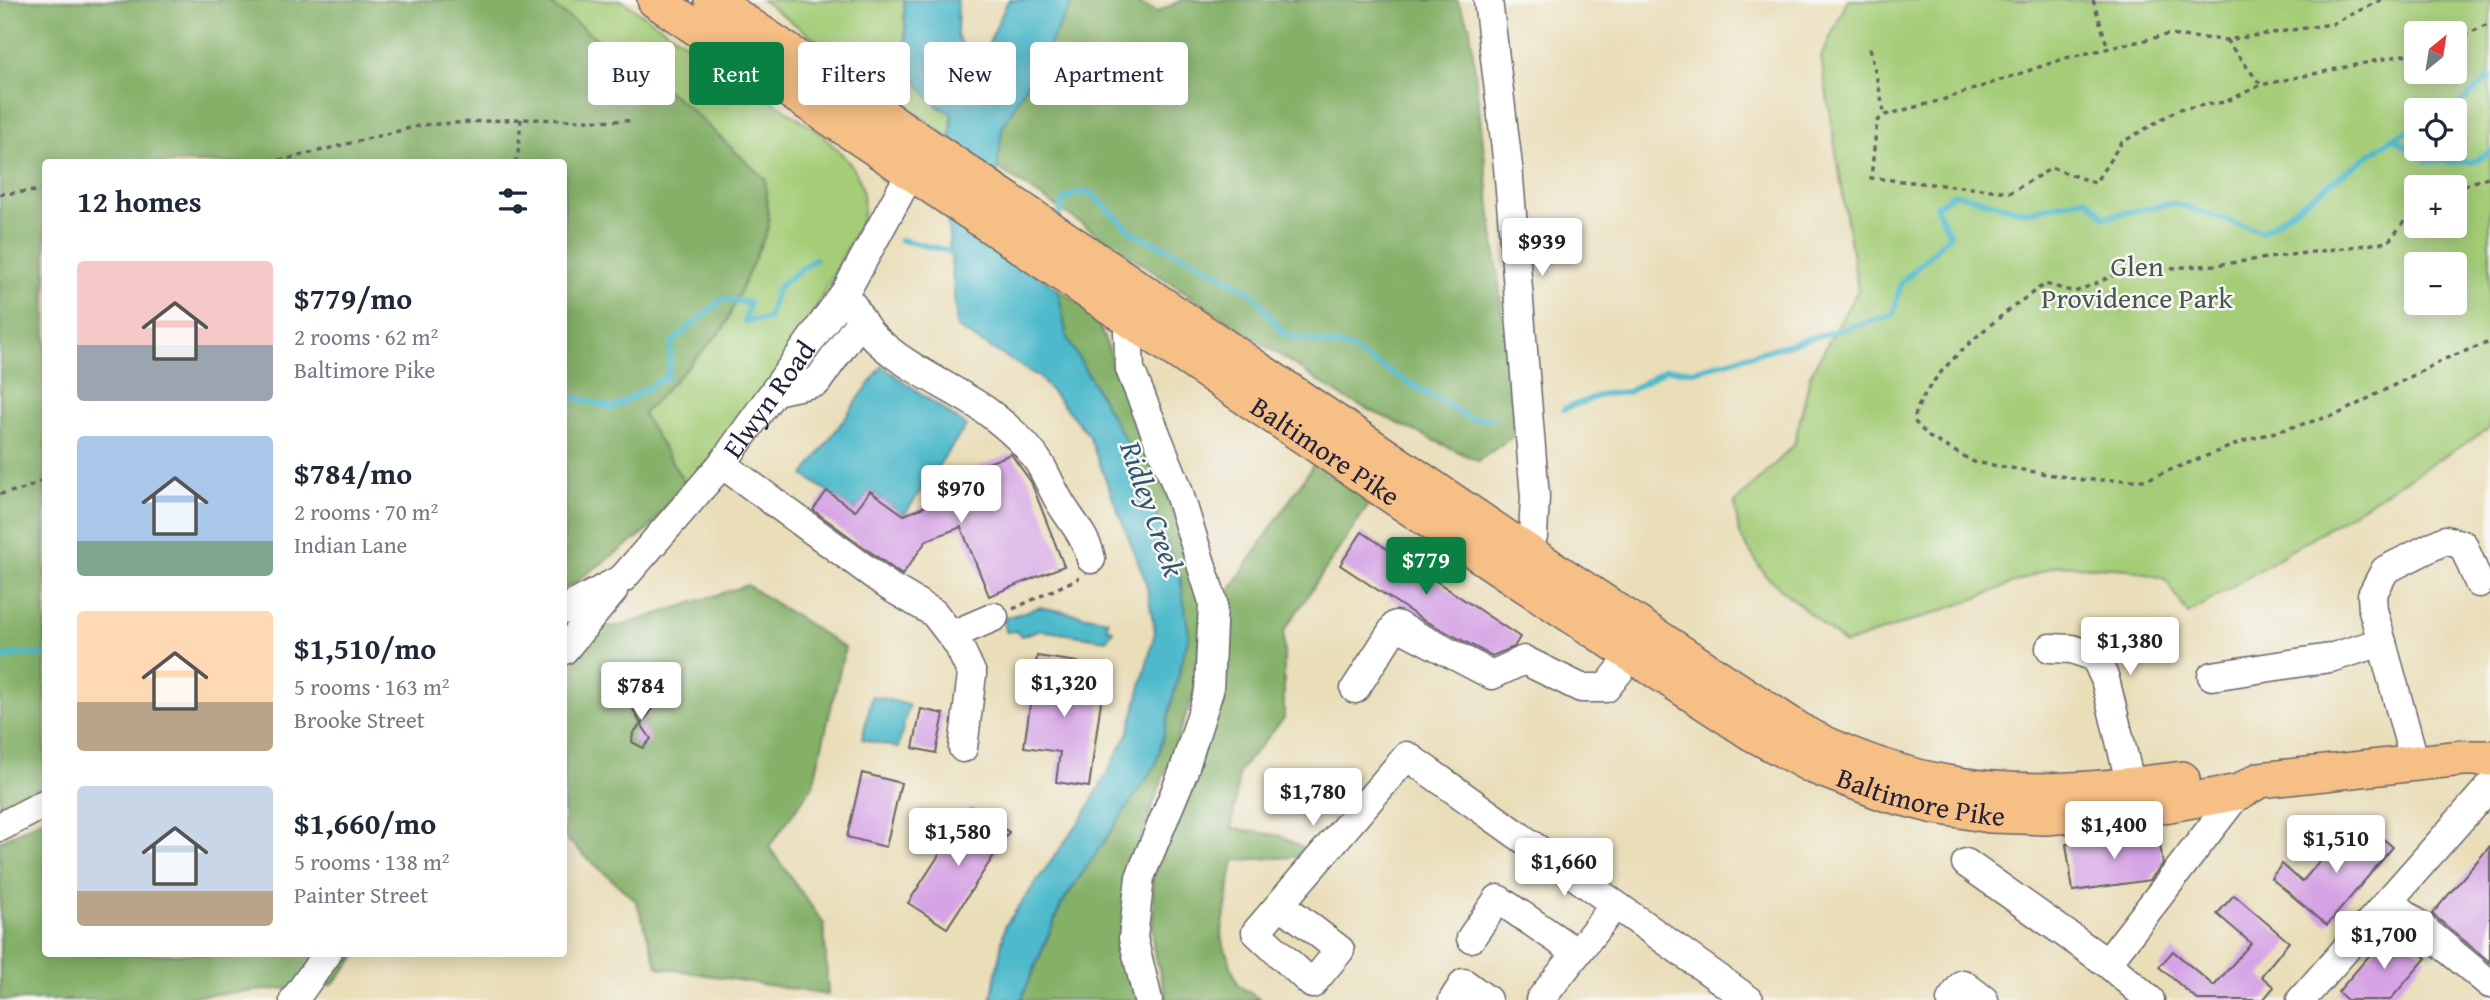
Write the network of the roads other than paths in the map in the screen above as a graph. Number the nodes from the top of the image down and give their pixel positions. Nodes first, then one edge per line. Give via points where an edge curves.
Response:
1 (655, 0) edge
2 (712, 0) edge
3 (1488, 0) edge
4 (928, 159) junction
5 (846, 291) junction
6 (1137, 307) junction
7 (861, 320) junction
8 (775, 391) junction
9 (722, 464) junction
10 (1091, 559) road end
11 (1523, 566) junction
12 (623, 578) junction
13 (2479, 583) dead end
14 (567, 608) edge
15 (994, 617) road end
16 (952, 635) junction
17 (2382, 642) junction
18 (567, 646) edge
19 (2050, 648) dead end
20 (1632, 655) junction
21 (2212, 676) dead end
22 (1355, 689) dead end
23 (963, 748) dead end
24 (2490, 758) edge
25 (2415, 763) junction
26 (2131, 786) junction
27 (2250, 786) junction
28 (2490, 786) edge
29 (42, 805) edge
30 (0, 827) edge
31 (1966, 863) dead end
32 (2391, 902) junction
33 (1280, 904) junction
34 (1615, 905) junction
35 (1471, 938) dead end
36 (1577, 953) junction
37 (325, 957) edge
38 (2107, 963) junction
39 (2490, 984) edge
40 (294, 1000) edge
41 (1148, 1000) edge
42 (1453, 1000) edge
43 (1487, 1000) edge
44 (1541, 1000) edge
45 (1749, 1000) edge
46 (1951, 1000) edge
47 (1984, 1000) edge
48 (2150, 1000) edge
49 (2301, 1000) edge

1 - 4 main road, Baltimore Pike
2 - 4 main road, Baltimore Pike
3 - 11 street via 1508,166 1535,497
4 - 5 street, Elwyn Road
4 - 6 main road, Baltimore Pike via 1064,239
4 - 6 main road, Baltimore Pike via 943,194 1061,274
5 - 7 street
5 - 8 street, Elwyn Road
6 - 11 main road, Baltimore Pike
6 - 41 street via 1127,346 1130,369 1176,484 1213,601 1209,691 1183,773 1140,877 1133,938
7 - 8 street via 817,382
7 - 10 street via 868,333 886,347 986,411 1016,436 1041,464
8 - 9 street, Elwyn Road
9 - 12 street, Elwyn Road
9 - 16 street via 890,587 934,613
11 - 20 main road, Baltimore Pike
11 - 26 main road, Baltimore Pike via 1844,753 1916,777 1992,790 2073,792
12 - 14 street, Elwyn Road
12 - 18 street
13 - 17 street via 2463,545 2445,540 2385,570 2372,595
15 - 16 street
16 - 23 street via 972,674
17 - 21 street via 2330,658
17 - 25 street
19 - 26 street via 2073,649 2095,657 2105,679
20 - 22 street via 1606,688 1581,688 1524,660 1492,675 1396,625
20 - 27 main road, Baltimore Pike via 1792,756 1859,785 1935,807 1990,815 2074,817 2135,810
24 - 25 main road
25 - 27 main road
26 - 27 main road, Baltimore Pike via 2237,772
27 - 38 street
28 - 32 street
29 - 30 street
31 - 38 street
32 - 39 street
32 - 49 street
33 - 33 street via 1256,932 1312,984 1340,950
33 - 34 street via 1407,756
34 - 36 street
34 - 45 street
35 - 36 street via 1498,899
36 - 44 street
37 - 40 street
38 - 48 street
42 - 43 street via 1464,983
46 - 47 street via 1963,984

